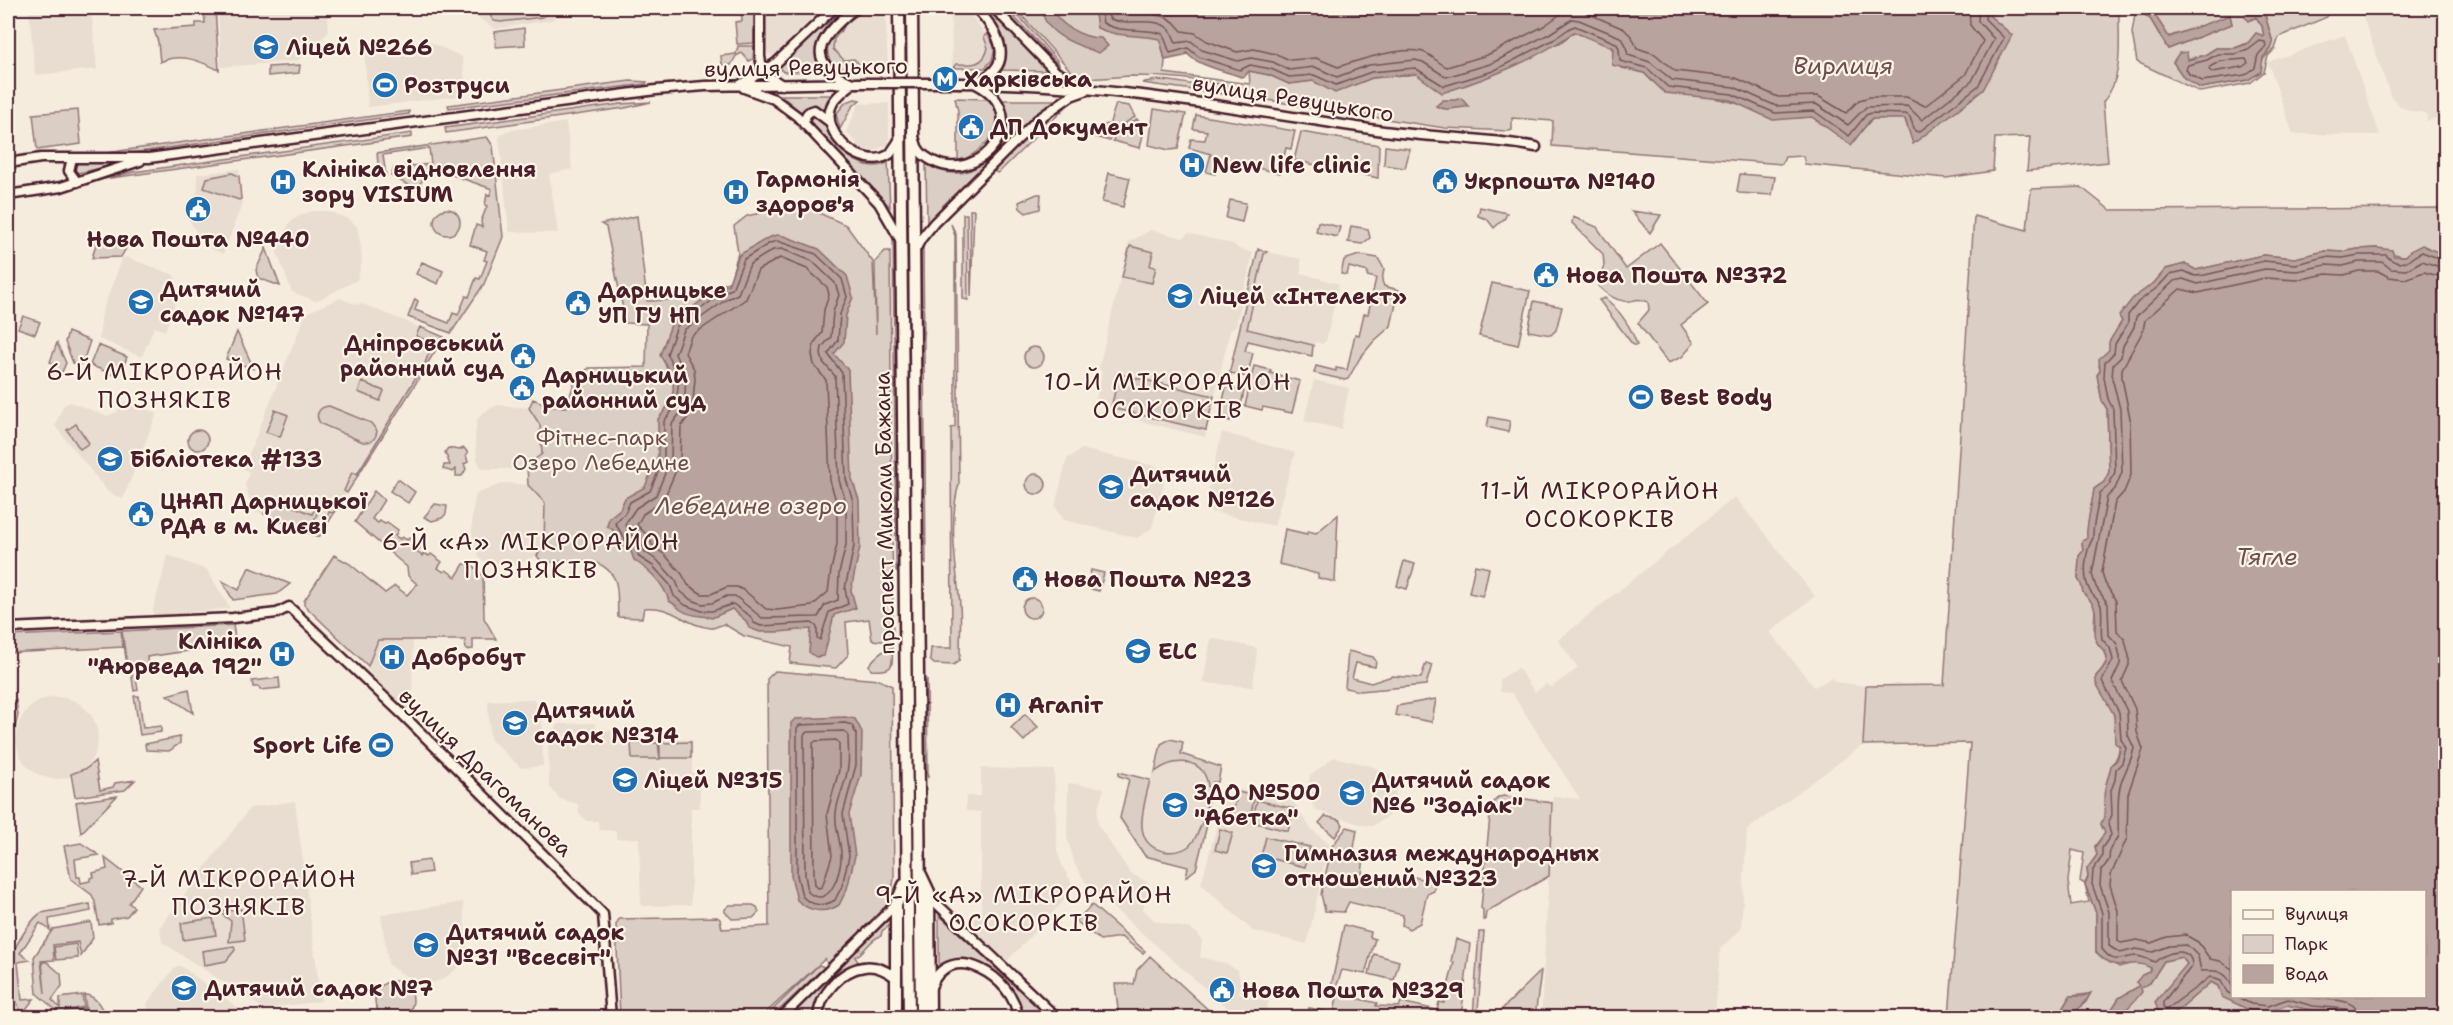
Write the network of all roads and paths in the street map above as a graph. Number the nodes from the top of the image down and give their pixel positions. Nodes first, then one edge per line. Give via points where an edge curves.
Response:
1 (760, 8) edge
2 (834, 8) edge
3 (855, 8) edge
4 (897, 8) edge
5 (914, 8) edge
6 (976, 8) edge
7 (994, 8) edge
8 (763, 73) junction
9 (972, 82) junction
10 (855, 83) junction
11 (782, 85) junction
12 (738, 86) junction
13 (1091, 89) junction
14 (830, 122) junction
15 (804, 124) junction
16 (901, 136) junction
17 (914, 136) junction
18 (1536, 147) dead end
19 (72, 158) junction
20 (115, 158) junction
21 (149, 158) junction
22 (8, 163) edge
23 (117, 168) junction
24 (77, 182) junction
25 (8, 195) edge
26 (901, 243) junction
27 (914, 252) junction
28 (8, 628) edge
29 (920, 872) junction
30 (908, 873) junction
31 (929, 892) junction
32 (896, 904) junction
33 (896, 977) junction
34 (929, 991) junction
35 (610, 1017) edge
36 (780, 1017) edge
37 (818, 1017) edge
38 (896, 1017) edge
39 (909, 1017) edge
40 (921, 1017) edge
41 (930, 1017) edge
42 (1018, 1017) edge
43 (1057, 1017) edge

1 - 8 street
2 - 8 street
3 - 10 street via 828,31 821,55 827,68
4 - 16 highway, проспект Миколи Бажана
5 - 17 highway, проспект Миколи Бажана
6 - 9 street via 998,38 1001,57 990,75
7 - 13 street via 1056,72
8 - 11 street
8 - 12 street
9 - 10 street, вулиця Ревуцького, bridge
9 - 13 street, вулиця Ревуцького
9 - 17 street via 990,91 1003,112 1002,132 995,144 968,165 944,167 919,151
10 - 11 street, вулиця Ревуцького
10 - 14 street via 831,105
11 - 12 street, вулиця Ревуцького
12 - 15 street via 782,103
12 - 21 street, вулиця Ревуцького via 656,90
13 - 18 street, вулиця Ревуцького via 1196,100 1391,132
13 - 27 street via 1071,96 1037,120 925,234
14 - 15 street via 814,110 805,116
14 - 16 street via 838,137 866,159 887,156
15 - 26 street via 879,203
16 - 26 highway, проспект Миколи Бажана
17 - 27 highway, проспект Миколи Бажана
19 - 20 street, вулиця Ревуцького
19 - 22 street, вулиця Ревуцького
19 - 24 street via 69,171
20 - 21 street, вулиця Ревуцького
20 - 23 street
21 - 23 street, вулиця Ревуцького
23 - 24 street, вулиця Ревуцького
24 - 25 street, вулиця Ревуцького
26 - 30 highway, проспект Миколи Бажана
27 - 29 highway, проспект Миколи Бажана
28 - 35 street, вулиця Драгоманова via 233,618 269,614 289,607 603,914
29 - 31 highway
29 - 40 highway, проспект Миколи Бажана
30 - 32 highway
30 - 39 highway, проспект Миколи Бажана
31 - 34 highway
31 - 43 street via 936,904
32 - 33 highway
32 - 36 street
33 - 37 street via 879,968 856,969 830,988
33 - 38 highway
34 - 41 highway
34 - 42 street via 944,969 957,965 977,967 1008,991

